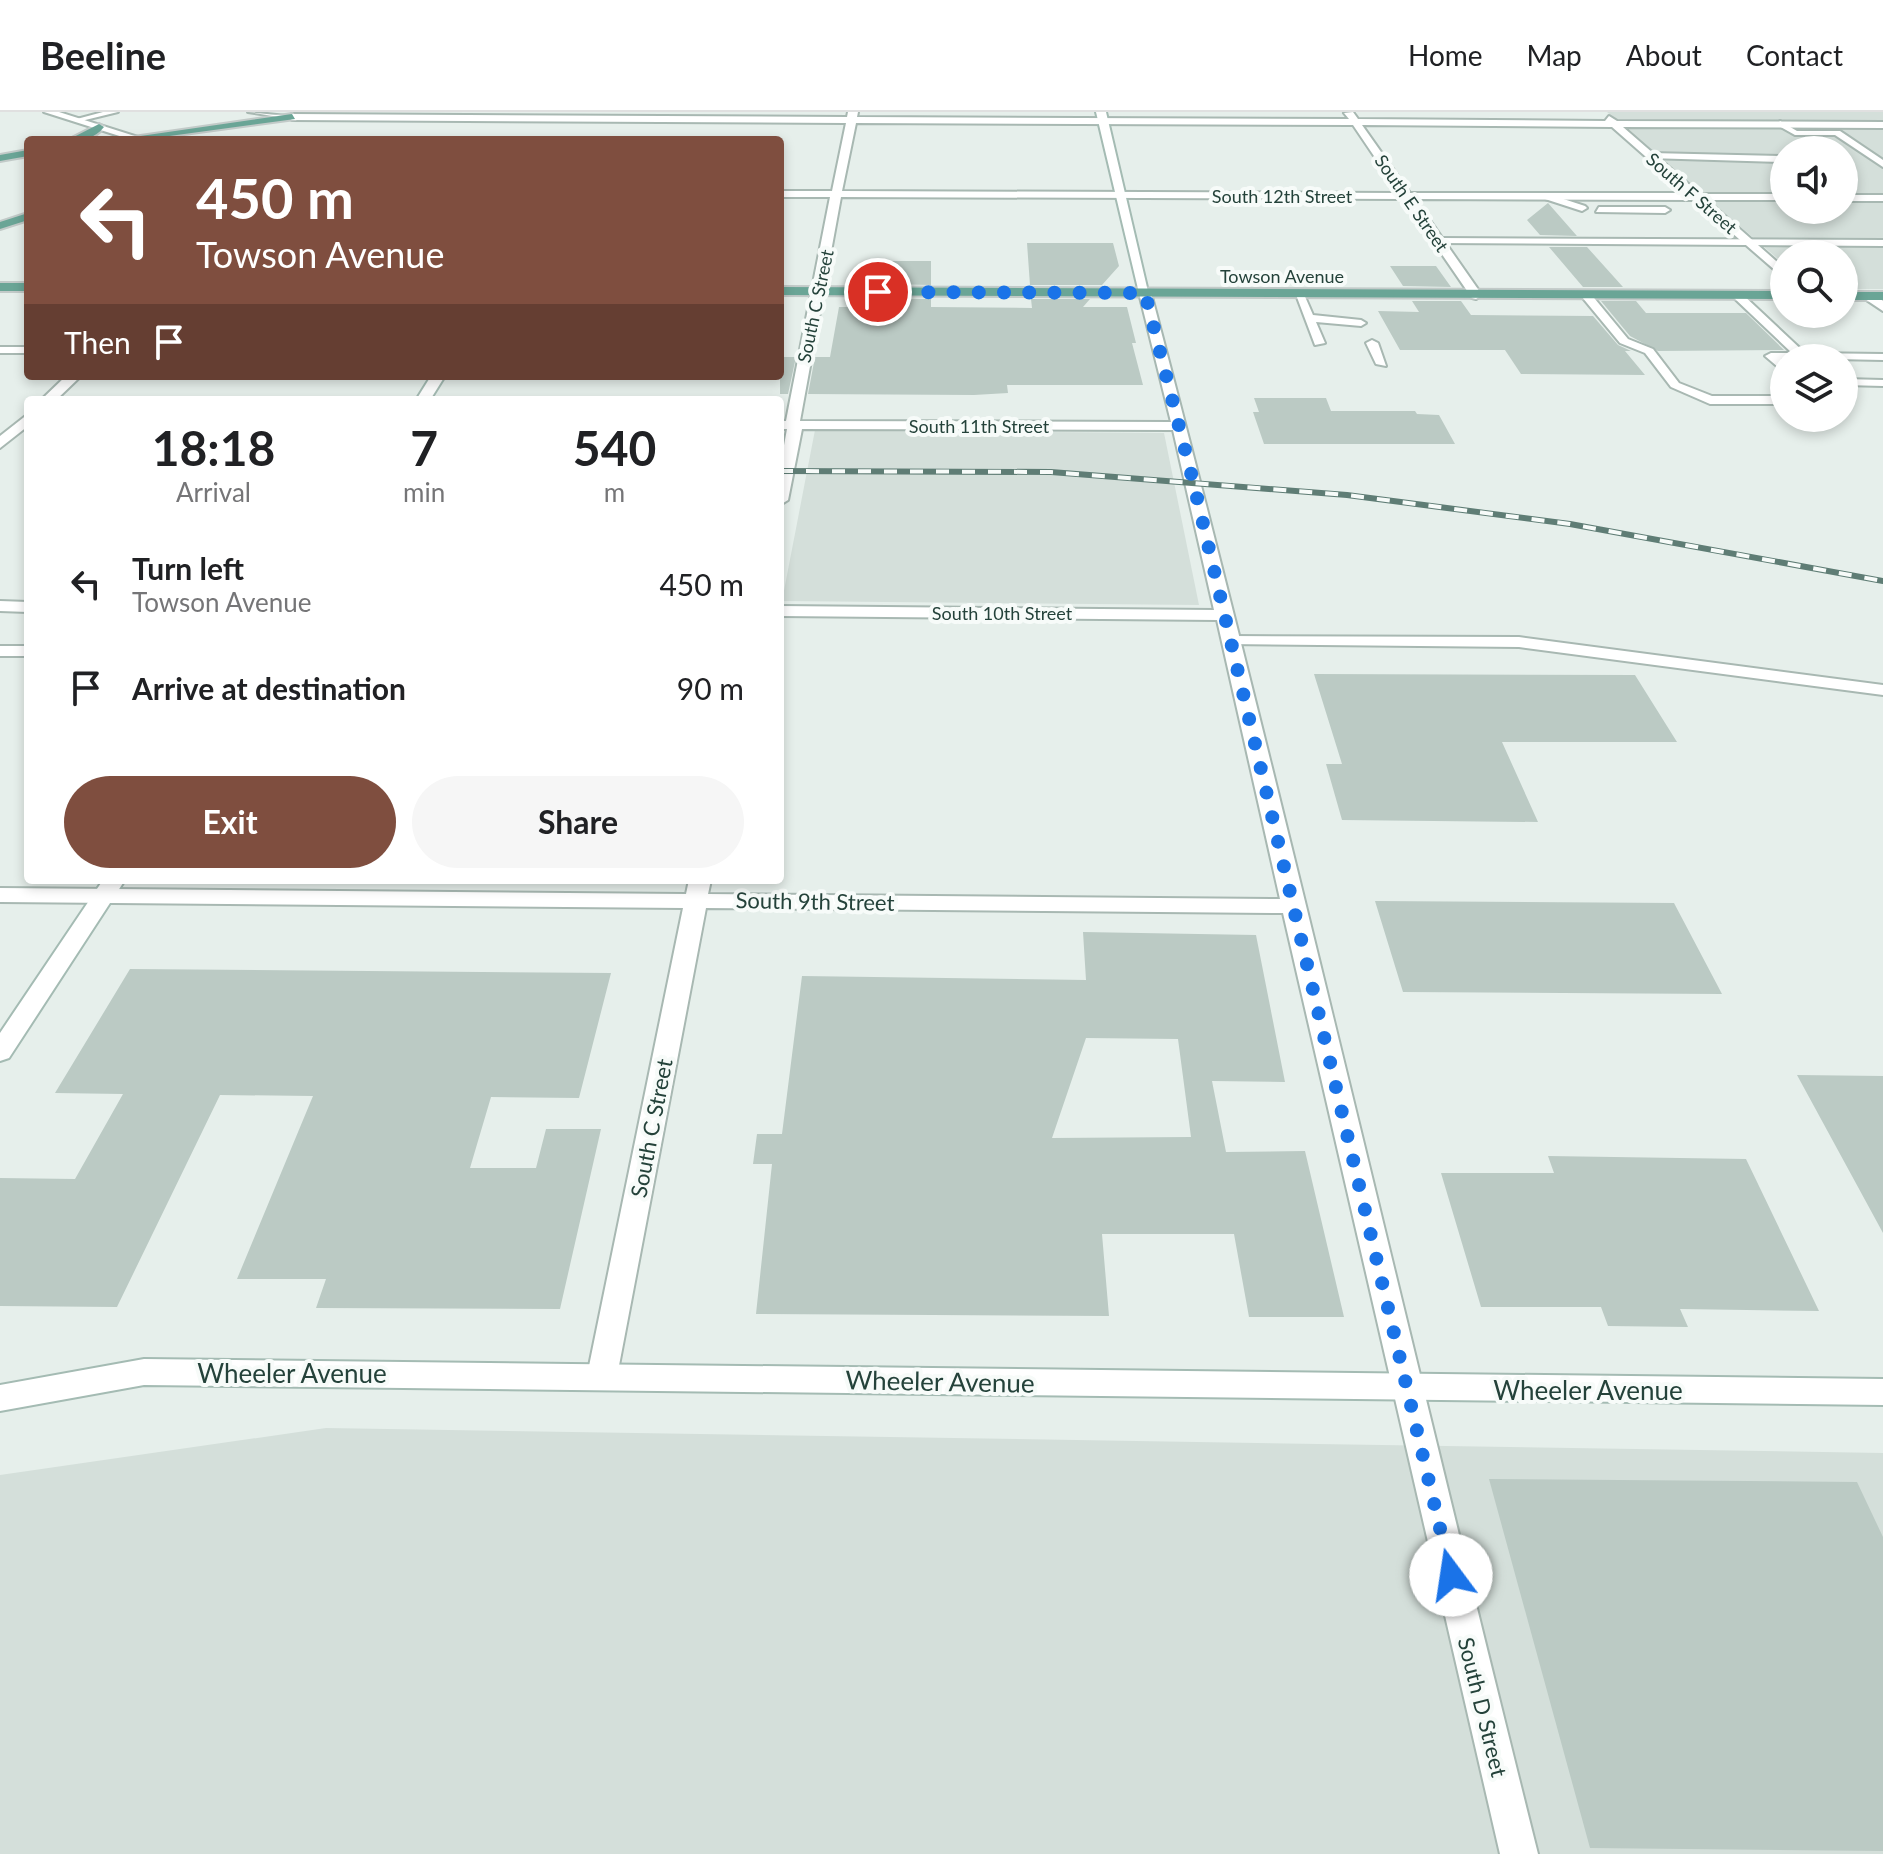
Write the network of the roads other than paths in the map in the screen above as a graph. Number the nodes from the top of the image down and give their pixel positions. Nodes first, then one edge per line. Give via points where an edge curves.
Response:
1 (49, 112) edge
2 (114, 112) edge
3 (252, 112) edge
4 (312, 112) edge
5 (1601, 112) edge
6 (1849, 112) edge
7 (603, 115) edge
8 (354, 116) edge
9 (852, 116) edge
10 (1103, 116) edge
11 (292, 117) junction
12 (1352, 117) edge
13 (77, 120) junction
14 (1613, 122) junction
15 (1780, 123) junction
16 (1866, 123) junction
17 (1883, 125) edge
18 (99, 127) junction
19 (594, 129) dead end
20 (339, 130) dead end
21 (1795, 133) junction
22 (1883, 134) edge
23 (246, 135) dead end
24 (84, 136) edge
25 (129, 136) edge
26 (151, 136) edge
27 (1799, 136) edge
28 (24, 154) edge
29 (1651, 156) junction
30 (0, 158) edge
31 (1770, 159) edge
32 (1858, 160) edge
33 (1881, 161) edge
34 (784, 194) edge
35 (838, 194) junction
36 (1123, 195) junction
37 (1407, 196) junction
38 (1545, 196) junction
39 (1642, 197) junction
40 (1697, 197) junction
41 (1770, 197) edge
42 (1858, 198) edge
43 (1883, 198) edge
44 (1582, 208) dead end
45 (1599, 210) dead end
46 (24, 217) edge
47 (0, 226) edge
48 (1439, 241) junction
49 (1748, 242) junction
50 (1883, 243) edge
51 (1770, 262) edge
52 (0, 287) edge
53 (24, 287) edge
54 (784, 291) edge
55 (819, 291) junction
56 (1145, 293) junction
57 (1299, 294) junction
58 (1476, 295) junction
59 (1586, 295) junction
60 (1737, 295) junction
61 (1770, 295) edge
62 (1876, 296) edge
63 (1883, 307) edge
64 (1309, 318) junction
65 (1361, 323) dead end
66 (1319, 343) dead end
67 (1372, 343) dead end
68 (1789, 344) edge
69 (0, 350) edge
70 (24, 350) edge
71 (1858, 357) edge
72 (1883, 357) edge
73 (1382, 364) dead end
74 (70, 380) edge
75 (1858, 382) edge
76 (1883, 383) edge
77 (52, 396) edge
78 (1770, 400) edge
79 (24, 419) edge
80 (0, 420) edge
81 (24, 422) edge
82 (787, 425) edge
83 (1179, 426) junction
84 (0, 444) edge
85 (784, 483) edge
86 (0, 606) edge
87 (24, 607) edge
88 (784, 611) edge
89 (1224, 615) junction
90 (1231, 641) junction
91 (0, 651) edge
92 (24, 651) edge
93 (1883, 690) edge
94 (109, 888) edge
95 (698, 890) edge
96 (0, 895) edge
97 (1294, 906) junction
98 (0, 1052) edge
99 (602, 1376) junction
100 (1406, 1389) junction
101 (1883, 1392) edge
102 (0, 1398) edge
103 (1519, 1854) edge

1 - 13 street
2 - 13 lane
3 - 11 lane
4 - 11 main road
5 - 14 street, South F Street
6 - 16 street
7 - 8 street
7 - 9 street
7 - 19 street
8 - 11 street
8 - 20 street
9 - 10 street
9 - 35 street, South C Street
10 - 12 street
10 - 36 street, South D Street
11 - 23 main road
11 - 26 main road
12 - 14 street
12 - 37 street, South E Street
13 - 18 street
14 - 15 street
14 - 29 street, South F Street
15 - 16 street
15 - 21 lane
16 - 17 street
16 - 22 street
18 - 24 main road
18 - 25 street
21 - 27 lane
21 - 33 lane via 1837,133
28 - 30 main road
29 - 31 lane
29 - 40 street, South F Street
32 - 33 lane
34 - 35 street, South 12th Street
35 - 36 street, South 12th Street
35 - 55 street, South C Street
36 - 37 street, South 12th Street
36 - 56 street, South D Street
37 - 38 street, South 12th Street
37 - 48 street, South E Street
38 - 39 street, South 12th Street
38 - 44 lane
39 - 40 street, South 12th Street
39 - 45 lane via 1665,210
40 - 41 street, South 12th Street
40 - 49 street, South F Street
42 - 43 street
46 - 47 main road
48 - 49 lane
48 - 58 street, South E Street
49 - 50 lane
49 - 51 street, South F Street
52 - 53 main road
54 - 55 main road, Towson Avenue
55 - 56 main road, Towson Avenue
55 - 82 street, South C Street
56 - 57 main road, Towson Avenue
56 - 83 street, South D Street
57 - 58 main road, Towson Avenue
57 - 64 lane
58 - 59 main road, Towson Avenue
59 - 60 main road, Towson Avenue
59 - 78 lane via 1624,341 1649,351 1675,385 1710,400
60 - 61 main road, Towson Avenue
60 - 68 lane
62 - 63 street
64 - 65 lane
64 - 66 lane
67 - 73 lane
69 - 70 lane
71 - 72 lane
74 - 77 street
75 - 76 lane
79 - 80 street
81 - 84 street
82 - 83 street, South 11th Street
82 - 85 street, South C Street via 795,435
83 - 89 street, South D Street
86 - 87 street
88 - 89 street, South 10th Street
89 - 90 street, South D Street
90 - 93 lane via 1519,642
90 - 97 street, South D Street
91 - 92 lane
94 - 95 street, South 9th Street
94 - 96 street, South 9th Street
94 - 98 street
95 - 97 street, South 9th Street
95 - 99 street, South C Street
97 - 100 street, South D Street
99 - 100 street, Wheeler Avenue
99 - 102 street, Wheeler Avenue via 144,1372
100 - 101 street, Wheeler Avenue
100 - 103 street, South D Street

